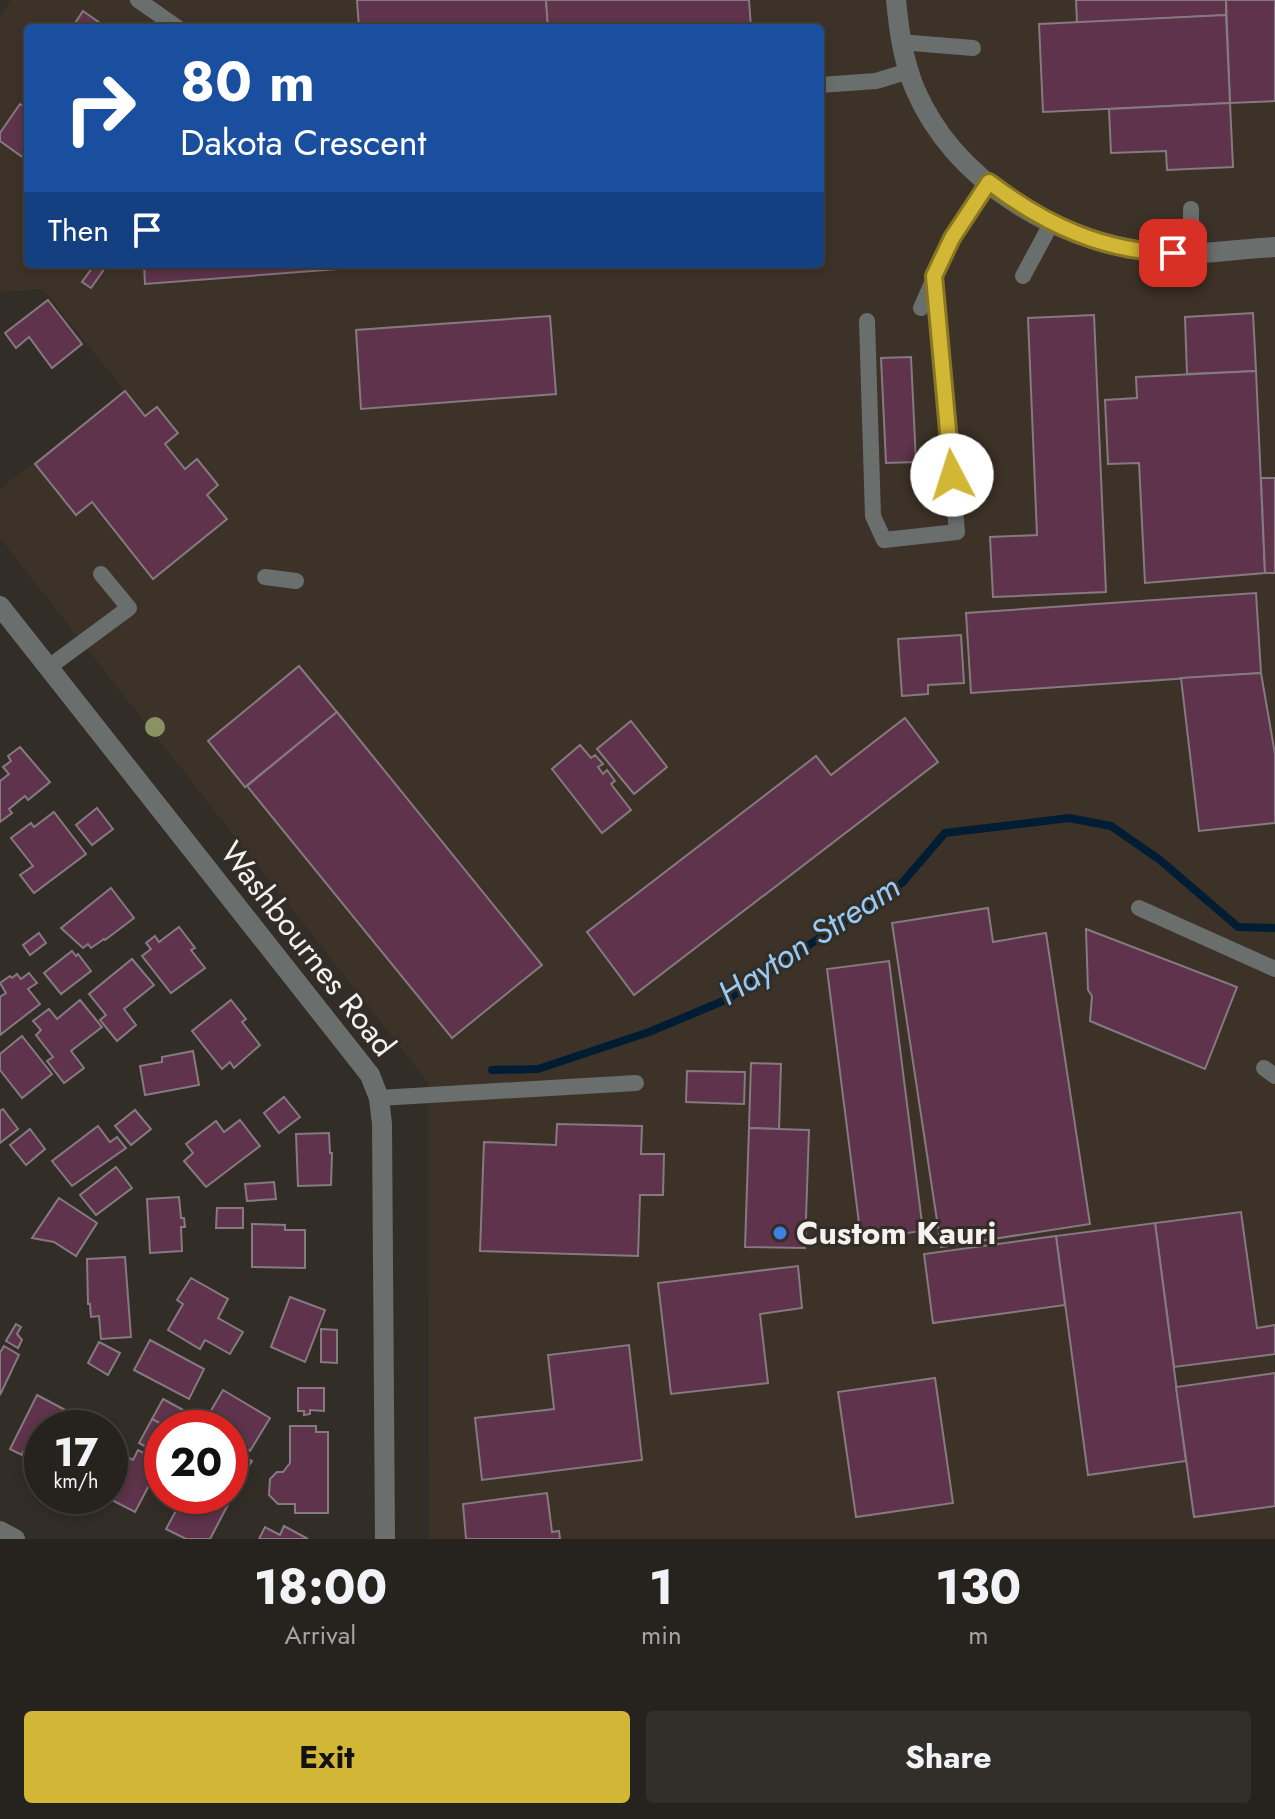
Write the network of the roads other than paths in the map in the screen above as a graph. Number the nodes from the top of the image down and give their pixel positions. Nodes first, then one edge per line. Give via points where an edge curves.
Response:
1 (138, 0) edge
2 (896, 0) edge
3 (172, 24) edge
4 (900, 42) junction
5 (973, 48) dead end
6 (909, 71) junction
7 (824, 85) edge
8 (989, 182) junction
9 (1191, 209) dead end
10 (1051, 224) junction
11 (1275, 247) edge
12 (1191, 253) junction
13 (934, 276) junction
14 (1023, 276) dead end
15 (921, 308) dead end
16 (867, 321) dead end
17 (101, 574) dead end
18 (265, 577) dead end
19 (296, 581) dead end
20 (0, 606) edge
21 (49, 667) junction
22 (1139, 908) dead end
23 (1275, 969) edge
24 (636, 1083) dead end
25 (379, 1098) junction
26 (0, 1531) edge
27 (15, 1539) edge
28 (385, 1539) edge

1 - 3 lane
2 - 4 street
4 - 5 lane
4 - 6 street
6 - 7 lane via 876,81
6 - 8 street via 931,119
8 - 10 street
8 - 13 lane
9 - 12 lane
10 - 12 street via 1105,245
10 - 14 lane
11 - 12 street
13 - 15 lane
13 - 16 lane via 957,532 884,540 873,516
17 - 21 lane via 129,608
18 - 19 lane
20 - 21 street, Washbournes Road
21 - 25 street, Washbournes Road via 346,1042
22 - 23 lane
24 - 25 lane
25 - 28 street, Washbournes Road
26 - 27 street

